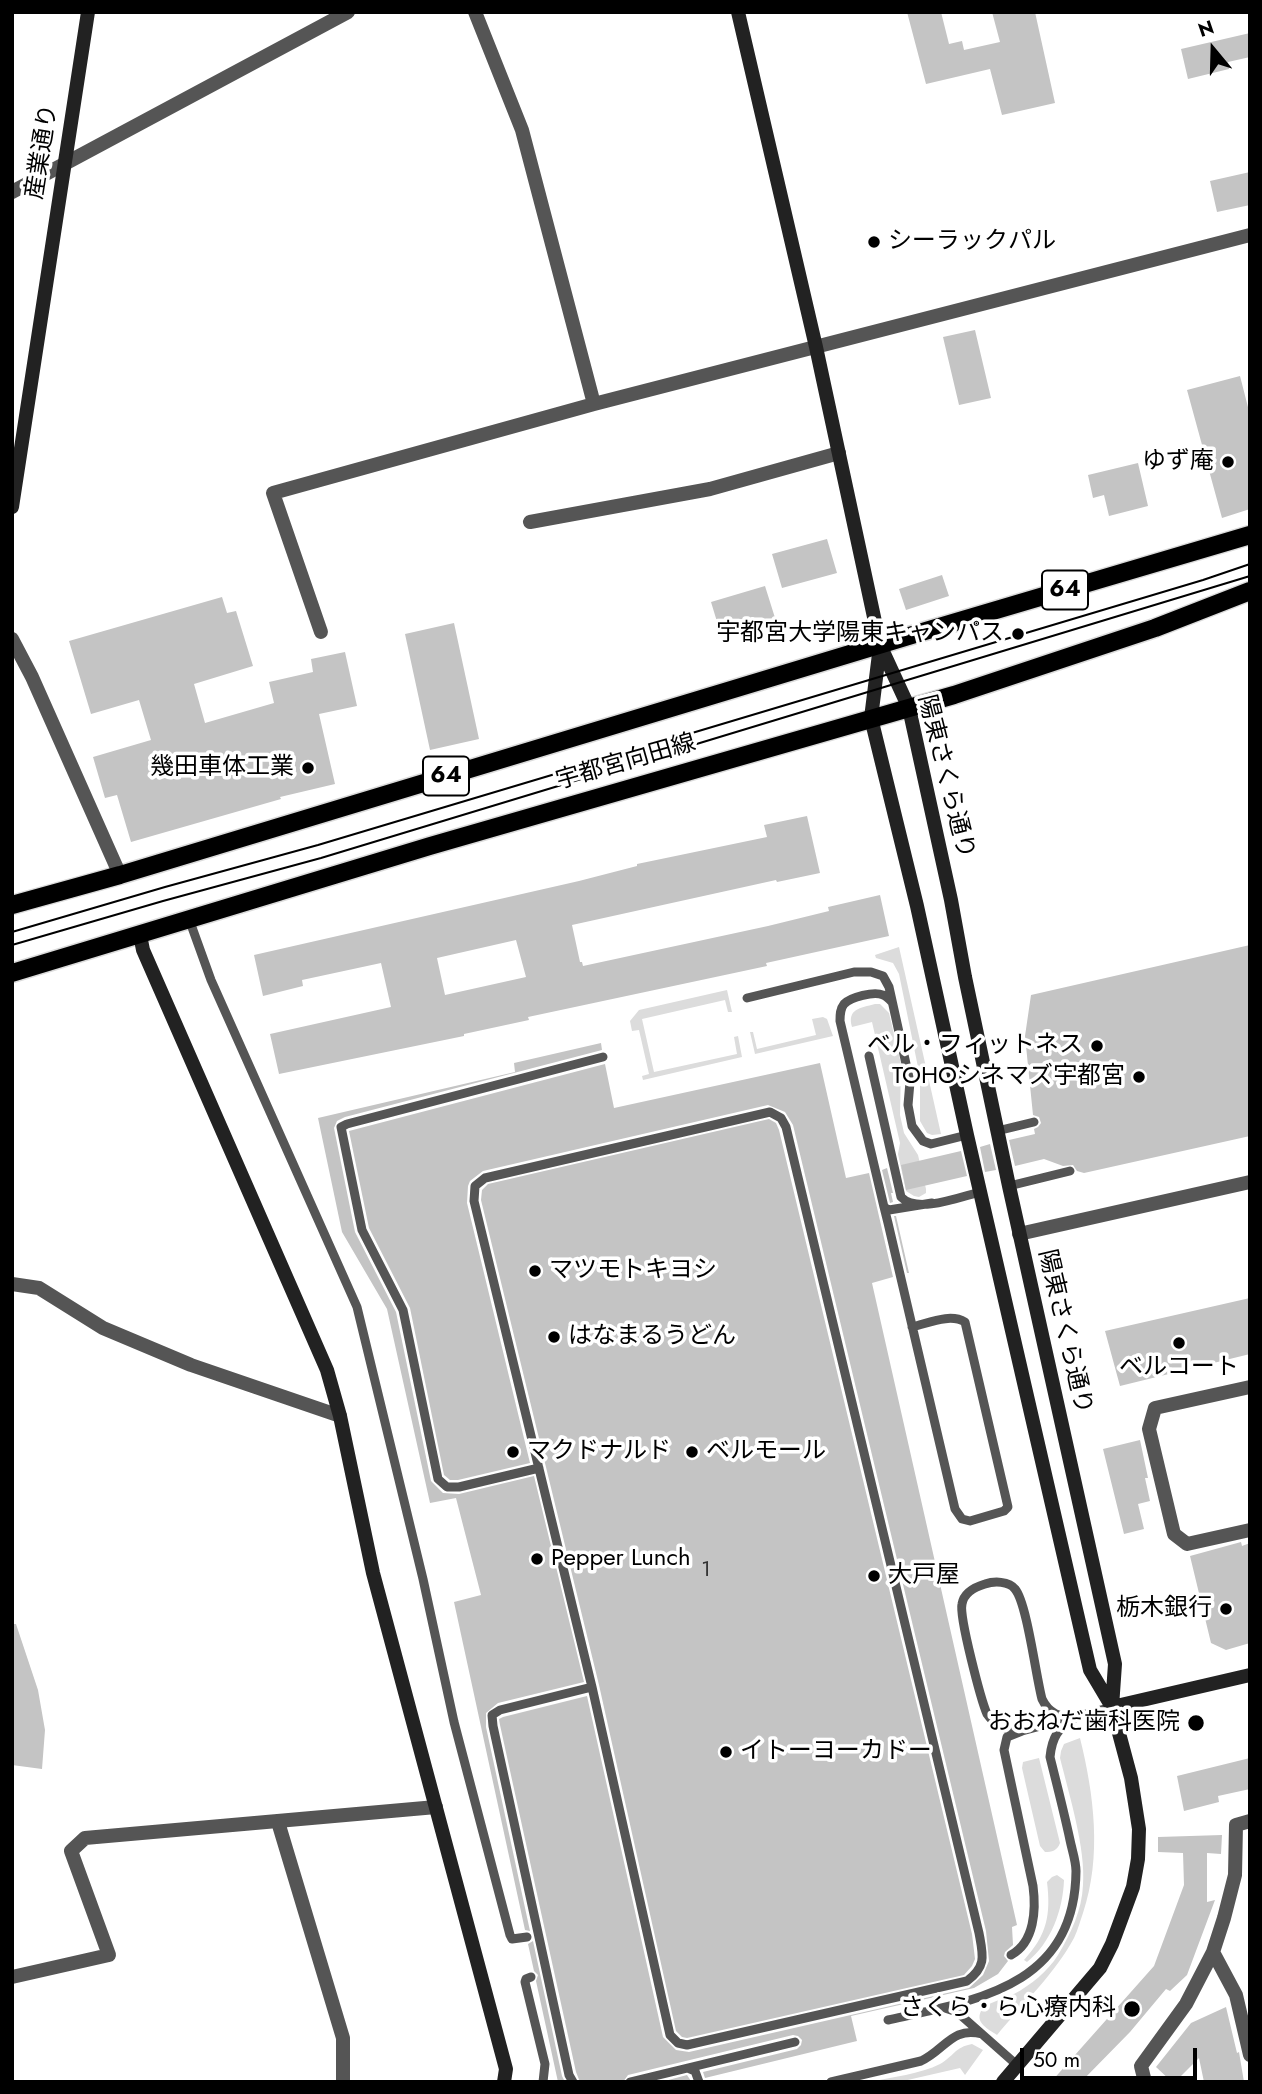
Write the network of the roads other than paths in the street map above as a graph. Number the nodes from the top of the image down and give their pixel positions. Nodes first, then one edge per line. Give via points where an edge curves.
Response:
1 (88, 12) edge
2 (348, 12) edge
3 (475, 12) edge
4 (738, 12) edge
5 (64, 163) junction
6 (12, 192) edge
7 (1250, 235) edge
8 (816, 347) junction
9 (594, 404) junction
10 (839, 453) junction
11 (12, 507) edge
12 (530, 522) dead end
13 (1250, 535) edge
14 (1250, 592) edge
15 (321, 632) dead end
16 (12, 639) edge
17 (880, 645) junction
18 (909, 708) junction
19 (871, 718) junction
20 (120, 874) junction
21 (12, 905) edge
22 (189, 919) junction
23 (140, 935) junction
24 (12, 973) edge
25 (747, 998) dead end
26 (892, 1002) junction
27 (869, 1056) dead end
28 (603, 1057) dead end
29 (1034, 1122) dead end
30 (997, 1131) junction
31 (967, 1136) junction
32 (1070, 1171) dead end
33 (1250, 1182) edge
34 (1009, 1186) junction
35 (979, 1192) junction
36 (932, 1203) junction
37 (889, 1208) junction
38 (1019, 1234) junction
39 (12, 1284) edge
40 (912, 1327) junction
41 (1250, 1387) edge
42 (341, 1416) junction
43 (539, 1468) junction
44 (1250, 1530) edge
45 (1250, 1675) edge
46 (592, 1687) junction
47 (1112, 1707) junction
48 (1075, 1718) junction
49 (1022, 1731) junction
50 (436, 1807) junction
51 (1250, 1821) edge
52 (278, 1822) junction
53 (527, 1937) dead end
54 (1213, 1952) junction
55 (1011, 1955) dead end
56 (12, 1977) edge
57 (531, 1978) dead end
58 (944, 2007) junction
59 (888, 2020) dead end
60 (982, 2034) junction
61 (795, 2042) dead end
62 (1250, 2055) edge
63 (1017, 2065) junction
64 (688, 2068) junction
65 (343, 2082) edge
66 (504, 2082) edge
67 (542, 2082) edge
68 (573, 2082) edge
69 (630, 2082) edge
70 (699, 2082) edge
71 (831, 2082) edge
72 (1003, 2082) edge
73 (1145, 2082) edge

1 - 5 street, 産業通り
2 - 5 street
3 - 9 street via 522,130
4 - 8 street
5 - 6 street
5 - 11 street, 産業通り
7 - 8 street
8 - 9 street
8 - 10 street
9 - 15 street via 273,493
10 - 12 street via 709,489
10 - 17 street
13 - 17 main road, 宇都宮向田線 / 64
14 - 18 main road, 宇都宮向田線
16 - 20 street
17 - 18 street, 陽東さくら通り
17 - 19 street, 陽東さくら通り
17 - 20 main road, 宇都宮向田線 / 64
18 - 19 main road, 宇都宮向田線
18 - 30 street, 陽東さくら通り
19 - 22 main road, 宇都宮向田線
19 - 31 street, 陽東さくら通り
20 - 21 main road, 宇都宮向田線 / 64
22 - 23 main road, 宇都宮向田線
22 - 53 lane via 211,980 357,1307 454,1722 510,1935 512,1939
23 - 24 main road, 宇都宮向田線
23 - 42 street via 327,1370
25 - 26 lane via 839,975 871,972 883,976
26 - 31 lane via 910,1082 912,1126 931,1144
26 - 37 lane via 876,993 845,1003 839,1012
27 - 36 lane via 901,1196 919,1205
28 - 43 lane via 341,1127 362,1230 403,1310 438,1479 447,1487 459,1487
29 - 30 lane
30 - 34 street, 陽東さくら通り
31 - 35 street, 陽東さくら通り
32 - 34 lane
33 - 38 street
34 - 38 street, 陽東さくら通り
35 - 36 lane
35 - 47 street, 陽東さくら通り via 1090,1670
36 - 37 lane
37 - 40 lane via 888,1223
38 - 47 street, 陽東さくら通り via 1115,1664
39 - 42 street via 39,1287 103,1328 191,1365
40 - 40 lane via 955,1509 970,1521 1004,1511 1008,1507 965,1322 949,1318
41 - 44 street via 1155,1408 1149,1429 1174,1534 1187,1544
42 - 50 street via 373,1573
43 - 46 lane
43 - 46 lane via 474,1201 475,1186 485,1178 756,1115 770,1112 780,1118 786,1127 979,1933 983,1962 978,1973 954,1984 687,2045 678,2043 670,2035
45 - 47 street
46 - 68 lane via 500,1710 492,1716
47 - 48 lane
47 - 63 street, 陽東さくら通り via 1132,1778 1139,1829 1133,1887 1100,1968
48 - 49 lane
48 - 49 lane via 1057,1715 1042,1699 1017,1591 1004,1583 987,1583 969,1591 962,1604 969,1644 987,1714 1004,1729
48 - 58 lane via 1056,1732 1050,1757 1076,1870 1071,1914 1060,1940 1025,1976 979,1998
49 - 55 lane via 1007,1737 1004,1750 1036,1906 1031,1930
50 - 52 street
50 - 66 street via 506,2069
51 - 54 street via 1236,1825 1235,1875
52 - 56 street via 85,1838 71,1851 109,1955
52 - 65 street via 343,2038
54 - 62 street via 1236,1995
54 - 73 street via 1186,2004 1141,2066
57 - 67 lane via 525,1982 545,2064
58 - 59 lane
58 - 60 lane
60 - 63 lane
60 - 71 lane via 957,2035 921,2062
61 - 64 lane
63 - 72 street, 陽東さくら通り
64 - 69 lane
64 - 70 lane via 695,2071

